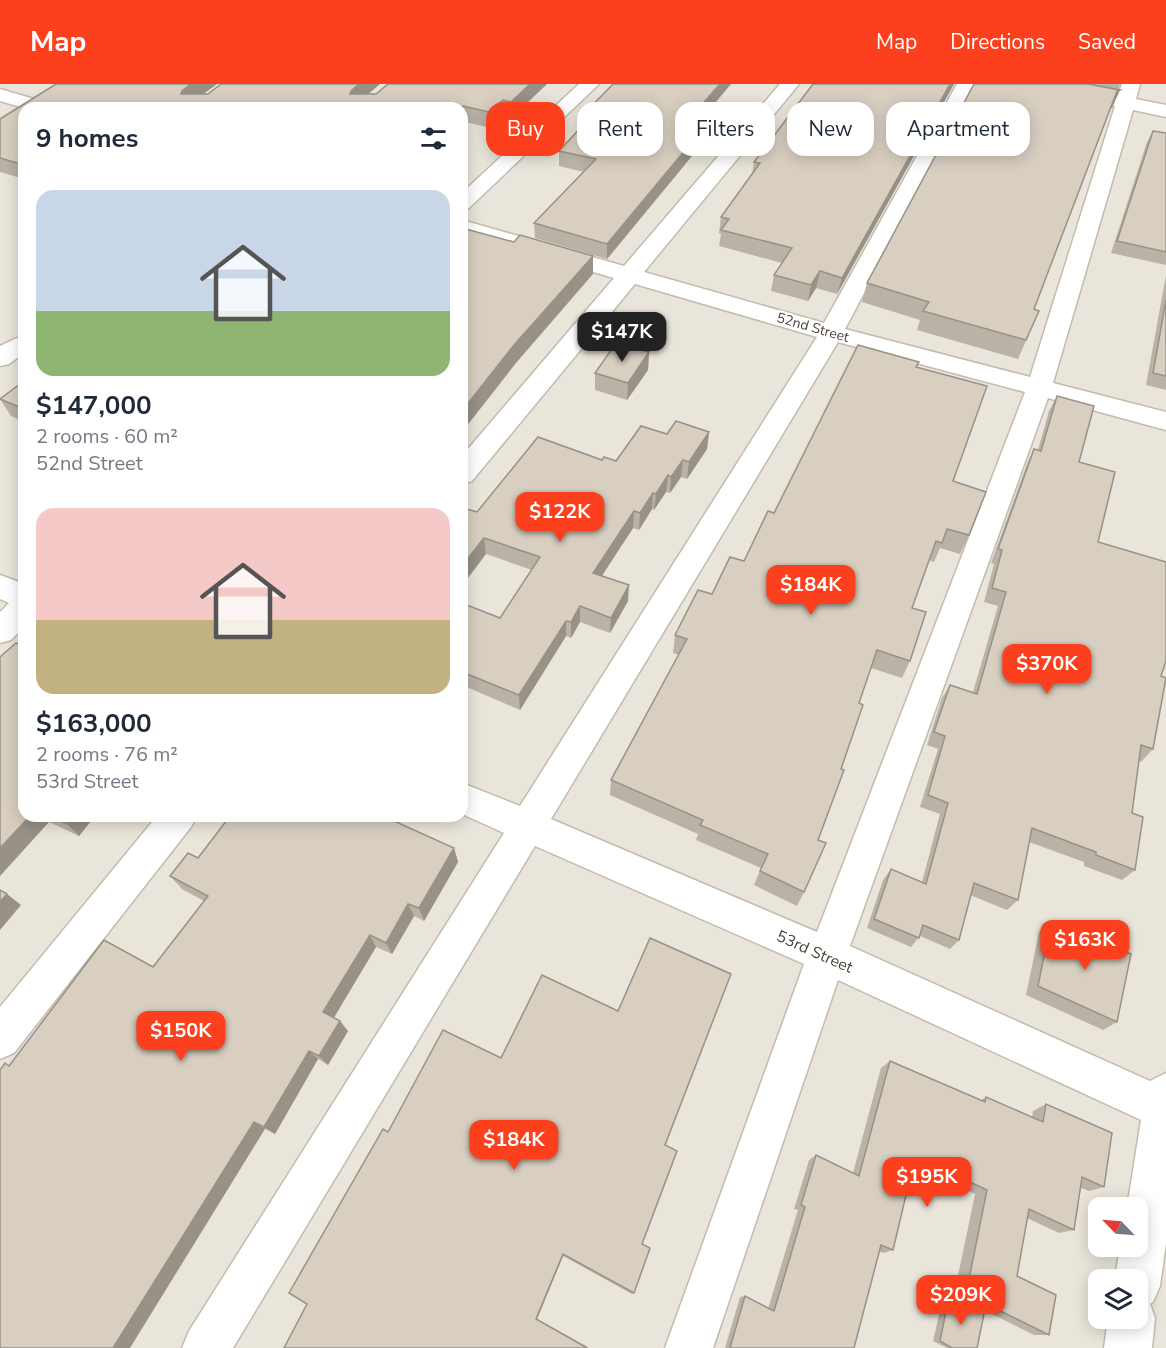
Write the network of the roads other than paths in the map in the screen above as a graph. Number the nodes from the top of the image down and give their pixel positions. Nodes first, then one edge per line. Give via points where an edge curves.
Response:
1 (590, 84) edge
2 (790, 84) edge
3 (966, 84) edge
4 (1036, 84) edge
5 (56, 89) edge
6 (1128, 93) edge
7 (0, 95) edge
8 (24, 102) edge
9 (41, 102) edge
10 (1166, 111) edge
11 (18, 113) edge
12 (10, 116) edge
13 (468, 198) edge
14 (468, 229) edge
15 (628, 275) junction
16 (831, 333) junction
17 (1039, 388) junction
18 (1166, 421) edge
19 (468, 467) edge
20 (0, 586) edge
21 (18, 594) edge
22 (18, 614) edge
23 (0, 631) edge
24 (468, 801) edge
25 (174, 822) edge
26 (528, 828) junction
27 (826, 955) junction
28 (0, 1038) edge
29 (1165, 1104) edge
30 (1140, 1269) edge
31 (1131, 1329) edge
32 (206, 1348) edge
33 (689, 1348) edge
34 (1128, 1348) edge

1 - 13 street
2 - 15 street
3 - 16 street
4 - 6 street
5 - 9 street
6 - 10 street
6 - 17 street
7 - 8 street
11 - 12 street
14 - 15 street, 52nd Street
15 - 16 street, 52nd Street
15 - 19 street
16 - 17 street, 52nd Street
16 - 26 street
17 - 18 street, 52nd Street
17 - 27 street
20 - 21 street
22 - 23 street
24 - 26 street, 53rd Street
25 - 28 street
26 - 27 street, 53rd Street
26 - 32 street
27 - 29 street, 53rd Street
27 - 33 street
29 - 30 street
31 - 34 street

